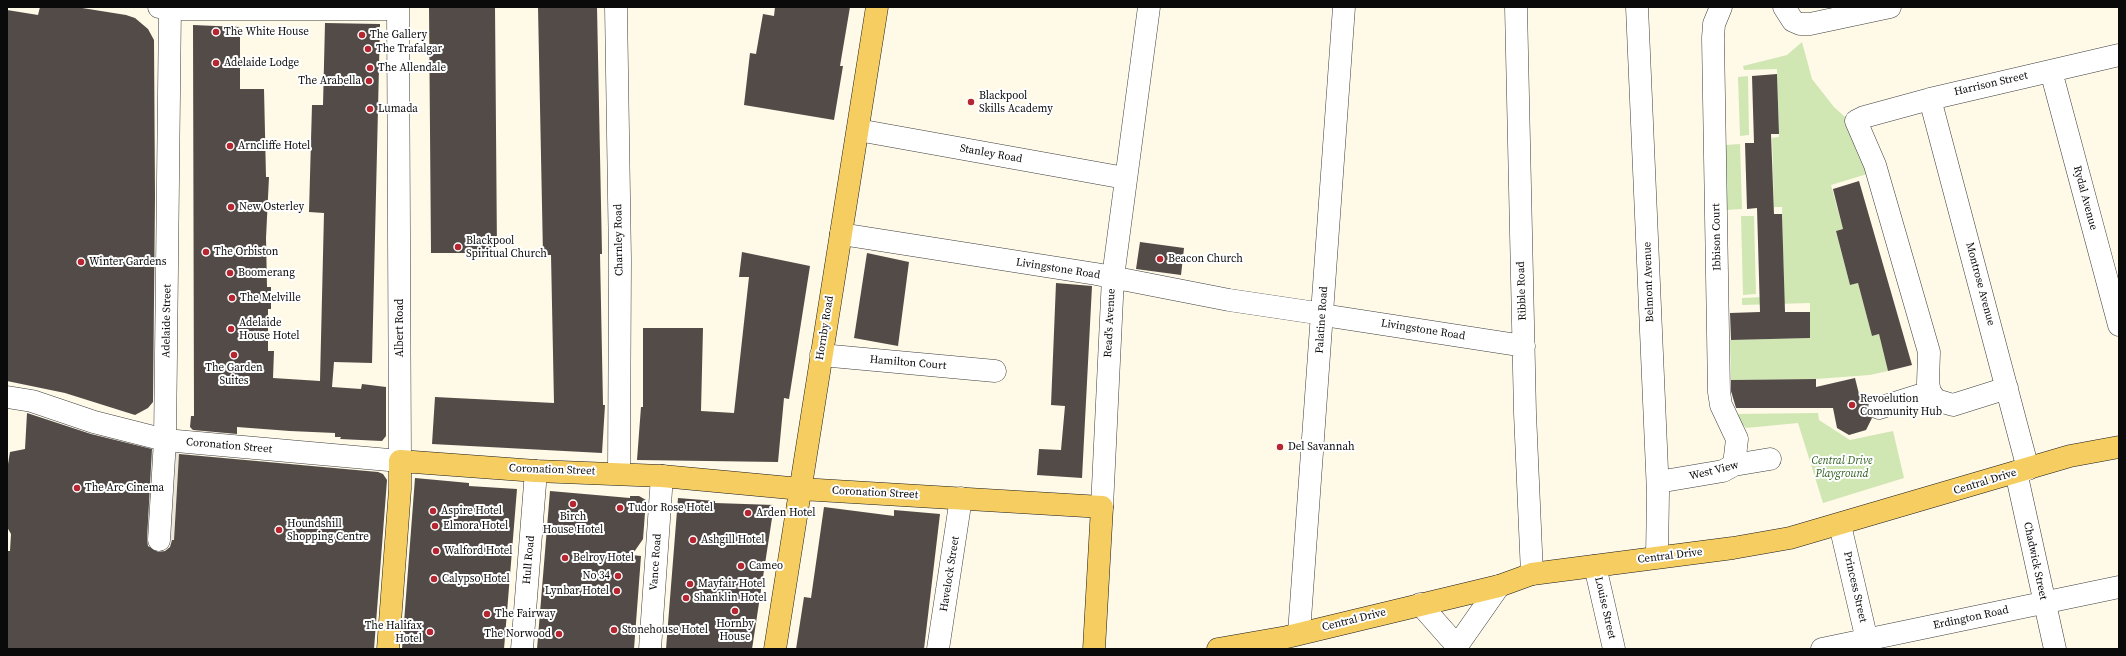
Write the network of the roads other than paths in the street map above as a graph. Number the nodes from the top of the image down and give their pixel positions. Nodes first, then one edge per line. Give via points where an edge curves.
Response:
1 (616, 7) edge
2 (877, 7) edge
3 (1149, 7) edge
4 (1344, 7) edge
5 (1516, 7) edge
6 (1637, 7) edge
7 (1721, 7) edge
8 (1784, 7) edge
9 (1890, 7) edge
10 (167, 8) edge
11 (398, 8) edge
12 (1845, 11) edge
13 (2119, 55) edge
14 (2051, 71) junction
15 (1930, 98) junction
16 (858, 130) junction
17 (1125, 178) junction
18 (841, 234) junction
19 (1113, 277) junction
20 (1323, 314) junction
21 (2119, 325) edge
22 (1524, 346) junction
23 (821, 355) junction
24 (995, 371) dead end
25 (2006, 388) junction
26 (1930, 392) junction
27 (7, 397) edge
28 (1879, 408) dead end
29 (165, 440) junction
30 (2119, 448) edge
31 (1770, 459) dead end
32 (400, 461) junction
33 (1734, 465) junction
34 (536, 471) junction
35 (2022, 471) junction
36 (619, 473) junction
37 (662, 476) junction
38 (1658, 482) junction
39 (800, 489) junction
40 (961, 498) junction
41 (1102, 506) junction
42 (1840, 525) junction
43 (159, 540) dead end
44 (1658, 557) junction
45 (1595, 566) junction
46 (1532, 574) junction
47 (1499, 586) junction
48 (2119, 587) edge
49 (2044, 602) junction
50 (1420, 604) junction
51 (1300, 633) junction
52 (1868, 644) edge
53 (1097, 647) edge
54 (1458, 648) edge
55 (388, 649) edge
56 (522, 649) edge
57 (650, 649) edge
58 (775, 649) edge
59 (938, 649) edge
60 (1218, 649) edge
61 (1614, 649) edge
62 (1822, 649) edge
63 (2055, 649) edge

1 - 36 street, Charnley Road
2 - 16 main road, Hornby Road
3 - 17 street, Read's Avenue
4 - 20 street, Palatine Road
5 - 22 street, Ribble Road
6 - 38 street, Belmont Avenue
7 - 33 street, Ibbison Court via 1714,24 1713,38 1718,386 1721,405 1737,439
8 - 12 street via 1789,17 1800,24 1810,24
9 - 12 street
10 - 11 street
10 - 29 street, Adelaide Street
11 - 32 street, Albert Road
13 - 14 street, Harrison Street
14 - 15 street, Harrison Street
14 - 21 street, Rydal Avenue
15 - 25 street, Montrose Avenue
15 - 26 street, Harrison Street via 1856,121 1875,165 1929,352
16 - 17 street, Stanley Road
16 - 18 main road, Hornby Road
17 - 19 street, Read's Avenue
18 - 19 street, Livingstone Road
18 - 23 main road, Hornby Road
19 - 20 street, Livingstone Road via 1229,300
19 - 41 street, Read's Avenue
20 - 22 street, Livingstone Road
20 - 51 street, Palatine Road
22 - 46 street, Ribble Road
23 - 24 street, Hamilton Court
23 - 39 main road, Hornby Road
25 - 26 street via 1953,405 1936,400
25 - 35 street, Montrose Avenue
26 - 28 street
27 - 29 street, Coronation Street via 32,401 94,422
29 - 32 street, Coronation Street
29 - 43 street, Adelaide Street
30 - 35 main road, Central Drive via 2070,456
31 - 33 street, West View
32 - 34 main road, Coronation Street
32 - 55 main road, Albert Road
33 - 38 street, West View via 1723,471
34 - 36 main road, Coronation Street
34 - 56 street, Hull Road
35 - 42 main road, Central Drive
35 - 49 street, Chadwick Street
36 - 37 main road, Coronation Street
37 - 39 main road, Coronation Street
37 - 57 street, Vance Road
38 - 44 street, Belmont Avenue
39 - 40 main road, Coronation Street
39 - 58 main road, Hornby Road
40 - 41 main road, Coronation Street
40 - 59 street, Havelock Street
41 - 53 main road, Read's Avenue
42 - 44 main road, Central Drive via 1748,546
42 - 52 street, Princess Street
44 - 45 main road, Central Drive
45 - 46 main road, Central Drive
45 - 61 street, Louise Street
46 - 47 main road, Central Drive
47 - 50 main road, Central Drive
47 - 54 street
48 - 49 street, Erdington Road
49 - 52 street, Erdington Road
49 - 63 street, Chadwick Street
50 - 51 main road, Central Drive
50 - 54 street
51 - 60 main road, Central Drive
52 - 62 street, Erdington Road

